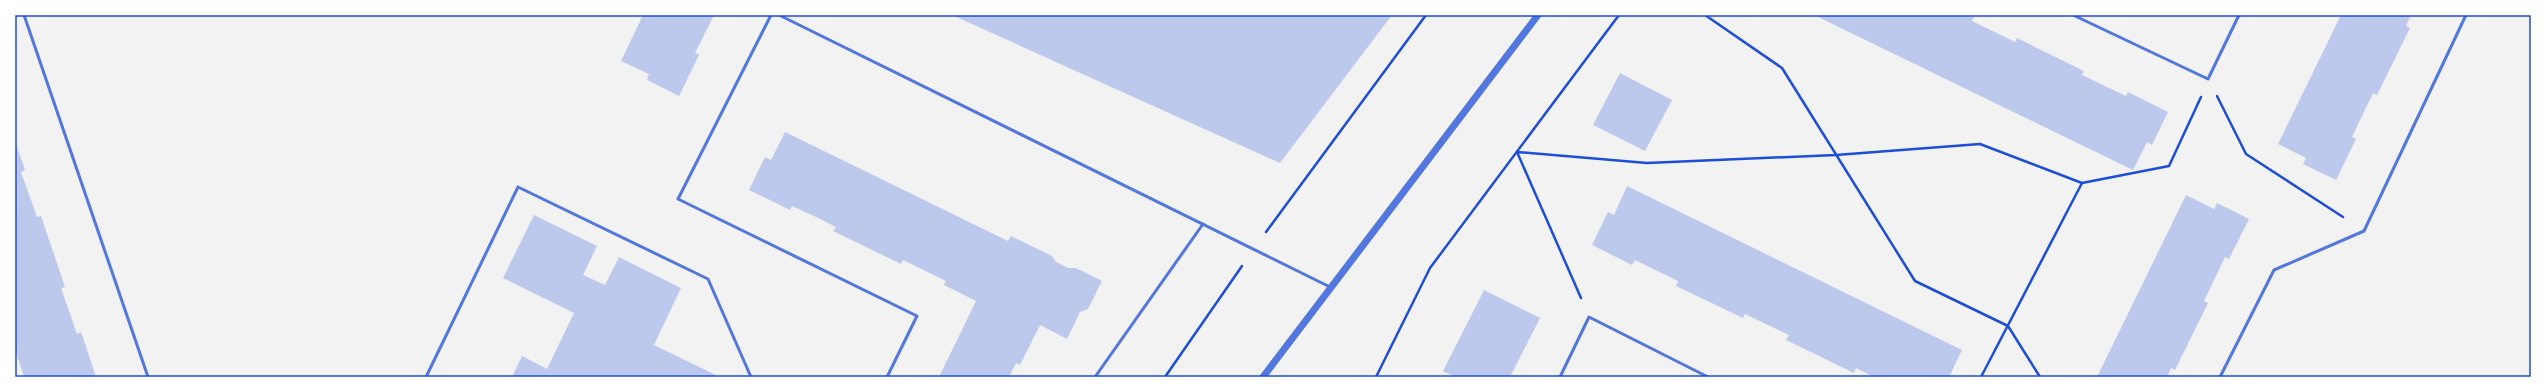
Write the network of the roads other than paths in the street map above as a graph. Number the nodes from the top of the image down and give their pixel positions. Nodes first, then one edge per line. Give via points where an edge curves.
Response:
1 (24, 15) edge
2 (771, 15) edge
3 (778, 15) edge
4 (1538, 15) edge
5 (2073, 15) edge
6 (2239, 15) edge
7 (2466, 15) edge
8 (1203, 224) junction
9 (1330, 286) junction
10 (148, 377) edge
11 (426, 377) edge
12 (751, 377) edge
13 (887, 377) edge
14 (1095, 377) edge
15 (1263, 377) edge
16 (1560, 377) edge
17 (1708, 377) edge
18 (2220, 377) edge

1 - 10 lane
2 - 13 lane via 678,199 917,316
3 - 8 lane
4 - 9 street
5 - 6 lane via 2208,79
7 - 18 lane via 2364,230 2274,270
8 - 9 lane
8 - 14 lane
9 - 15 street
11 - 12 lane via 518,187 708,279
16 - 17 lane via 1589,317

